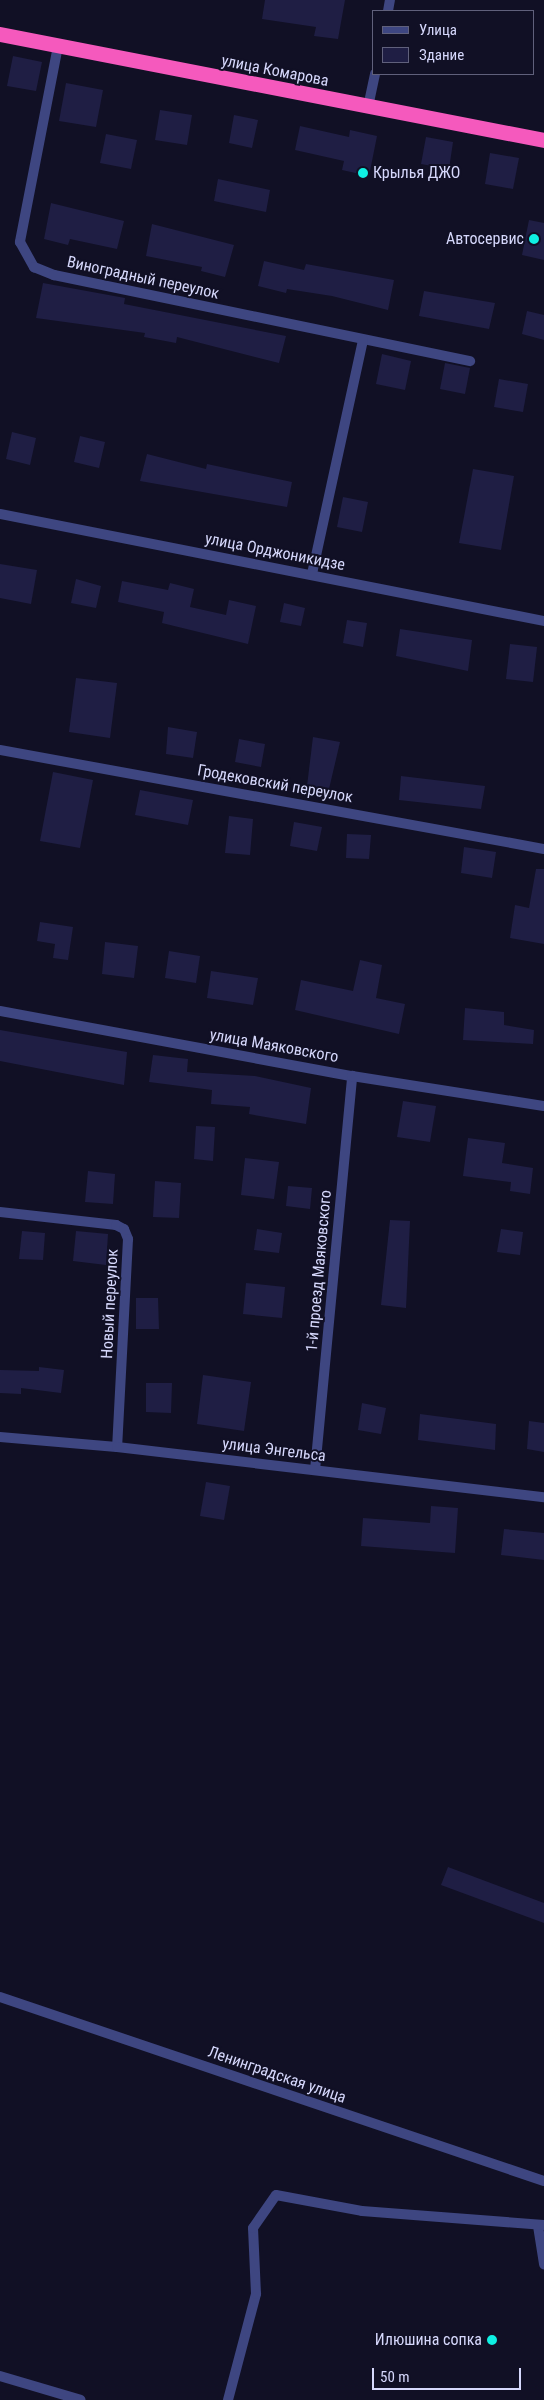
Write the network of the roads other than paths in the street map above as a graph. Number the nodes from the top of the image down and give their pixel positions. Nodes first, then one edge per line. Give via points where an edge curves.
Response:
1 (0, 34) edge
2 (58, 46) junction
3 (375, 75) edge
4 (368, 107) junction
5 (544, 140) edge
6 (363, 340) junction
7 (470, 361) dead end
8 (0, 514) edge
9 (312, 574) junction
10 (544, 621) edge
11 (0, 750) edge
12 (544, 849) edge
13 (0, 1010) edge
14 (352, 1076) junction
15 (544, 1106) edge
16 (0, 1212) edge
17 (0, 1437) edge
18 (117, 1447) junction
19 (315, 1470) junction
20 (544, 1497) edge
21 (0, 1998) edge
22 (544, 2181) edge
23 (541, 2225) edge
24 (544, 2265) edge
25 (0, 2376) edge
26 (81, 2400) edge
27 (228, 2400) edge

1 - 2 highway, улица Комарова
2 - 4 highway, улица Комарова
2 - 6 street, Виноградный переулок via 20,242 34,267 54,275
3 - 4 street
4 - 5 highway, улица Комарова
6 - 7 street, Виноградный переулок
6 - 9 street
8 - 9 street, улица Орджоникидзе
9 - 10 street, улица Орджоникидзе
11 - 12 street, Гродековский переулок
13 - 14 street, улица Маяковского
14 - 15 street, улица Маяковского
14 - 19 street, 1-й проезд Маяковского
16 - 18 street, Новый переулок via 116,1224 124,1229 128,1239
17 - 18 street, улица Энгельса
18 - 19 street, улица Энгельса
19 - 20 street, улица Энгельса
21 - 22 street, Ленинградская улица
23 - 24 street
23 - 27 street via 362,2211 276,2195 253,2228 255,2303
25 - 26 street

